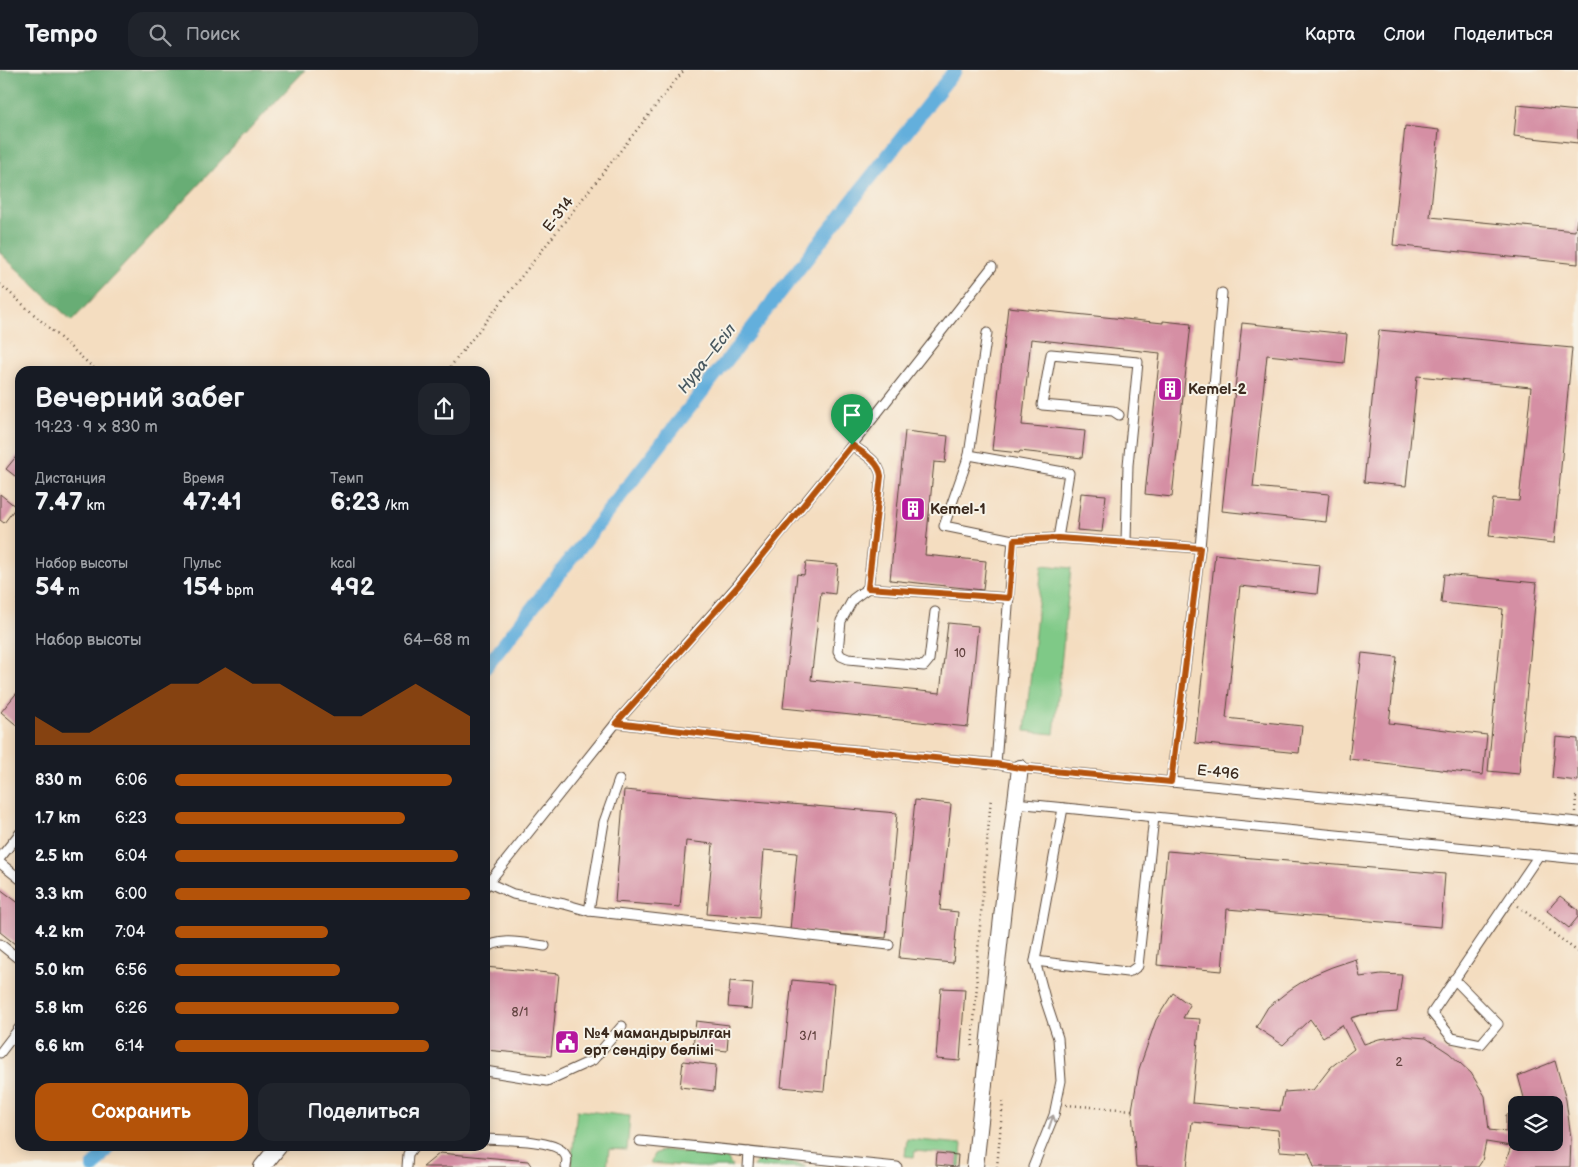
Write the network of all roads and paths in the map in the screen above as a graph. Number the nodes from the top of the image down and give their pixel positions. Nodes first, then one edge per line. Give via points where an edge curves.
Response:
1 (684, 70) edge
2 (992, 268) dead end
3 (0, 284) edge
4 (1222, 293) dead end
5 (987, 333) dead end
6 (91, 366) edge
7 (451, 366) edge
8 (1119, 415) dead end
9 (852, 445) junction
10 (969, 455) junction
11 (1058, 538) junction
12 (1014, 540) junction
13 (1126, 542) junction
14 (1200, 548) junction
15 (868, 588) junction
16 (1009, 598) junction
17 (935, 612) dead end
18 (616, 723) junction
19 (996, 764) junction
20 (1020, 768) junction
21 (619, 780) dead end
22 (1171, 782) junction
23 (991, 798) dead end
24 (1578, 798) edge
25 (1015, 803) junction
26 (1063, 808) junction
27 (1154, 817) junction
28 (1576, 822) edge
29 (15, 839) edge
30 (1539, 854) junction
31 (0, 858) edge
32 (1578, 859) edge
33 (0, 863) edge
34 (15, 875) edge
35 (490, 881) edge
36 (490, 886) edge
37 (1508, 900) junction
38 (589, 911) junction
39 (0, 944) edge
40 (490, 945) edge
41 (889, 945) dead end
42 (546, 946) dead end
43 (1578, 952) edge
44 (15, 956) edge
45 (1035, 961) junction
46 (1454, 979) junction
47 (622, 1026) dead end
48 (15, 1033) edge
49 (0, 1052) edge
50 (971, 1053) dead end
51 (490, 1073) edge
52 (1003, 1101) dead end
53 (1056, 1104) junction
54 (1132, 1110) dead end
55 (490, 1139) edge
56 (640, 1141) dead end
57 (275, 1151) edge
58 (410, 1151) edge
59 (749, 1152) junction
60 (814, 1163) edge
61 (262, 1167) edge
62 (407, 1167) edge
63 (566, 1167) edge
64 (748, 1167) edge
65 (897, 1167) edge
66 (975, 1167) edge
67 (996, 1167) edge
68 (1033, 1167) edge

1 - 7 path, E-314
2 - 9 lane
3 - 6 path
4 - 14 lane
5 - 10 lane
8 - 13 lane via 1113,411 1042,405 1050,354 1138,362 1128,465
9 - 15 lane via 876,464 881,476
9 - 18 lane via 738,586
10 - 11 lane via 1068,473
10 - 12 lane via 944,526
11 - 12 lane
11 - 13 lane
12 - 16 lane
13 - 14 lane
14 - 22 lane
15 - 16 lane
15 - 17 lane via 853,599 841,621 838,650 848,659 924,666 929,660
16 - 19 lane
18 - 19 lane, E-496
18 - 35 lane
19 - 20 lane, E-496
20 - 22 lane, E-496
20 - 25 street
21 - 38 lane via 604,822
22 - 28 lane, E-496
23 - 50 path
24 - 28 path
25 - 26 lane
25 - 66 street
26 - 27 lane
26 - 45 lane
27 - 30 lane
27 - 45 lane via 1138,966 1127,972
29 - 31 lane
30 - 32 lane
30 - 37 lane
33 - 34 lane
36 - 38 lane
37 - 43 path
37 - 46 lane
38 - 41 lane
39 - 44 lane
40 - 42 lane via 502,942
45 - 53 lane via 1058,1038 1061,1081
46 - 46 lane via 1432,1012 1452,1038 1481,1044 1498,1024
47 - 51 lane via 593,1060 547,1081
48 - 49 lane
52 - 67 path
53 - 54 path
68 -> 53 lane
55 - 63 lane via 552,1145 564,1153
56 - 59 lane
57 - 61 street
58 - 62 lane
59 - 60 lane
59 - 64 lane
60 - 65 lane

